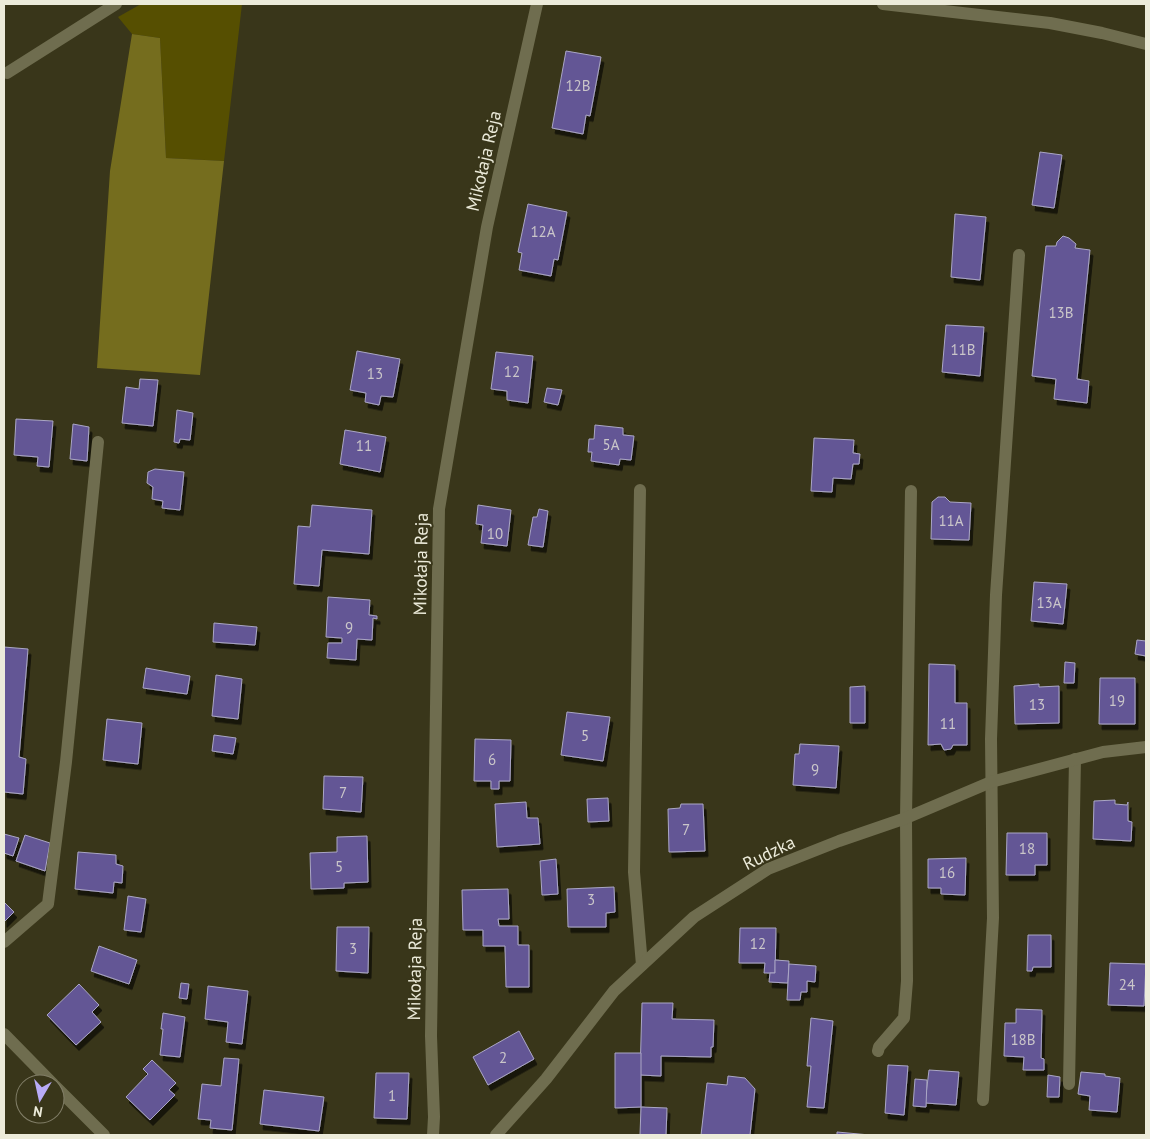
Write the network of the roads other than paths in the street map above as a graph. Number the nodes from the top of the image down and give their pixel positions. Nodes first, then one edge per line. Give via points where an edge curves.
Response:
1 (116, 4) edge
2 (537, 4) edge
3 (883, 4) edge
4 (1146, 44) edge
5 (7, 73) dead end
6 (1019, 255) dead end
7 (98, 442) dead end
8 (640, 490) dead end
9 (911, 491) dead end
10 (1146, 747) edge
11 (1075, 759) junction
12 (991, 782) junction
13 (906, 818) junction
14 (4, 942) edge
15 (642, 965) junction
16 (4, 1034) edge
17 (878, 1051) dead end
18 (43, 1074) edge
19 (1069, 1084) dead end
20 (65, 1096) edge
21 (983, 1100) dead end
22 (104, 1135) edge
23 (433, 1135) edge
24 (496, 1135) edge

1 - 5 street
2 - 23 street, Mikołaja Reja via 487,226 439,509 431,1036
3 - 4 street via 1050,23
6 - 12 street via 996,594
7 - 14 street via 66,762 48,904
8 - 15 street via 634,872
9 - 13 street
10 - 11 street, Rudzka
11 - 12 street, Rudzka
11 - 19 street
12 - 13 street, Rudzka
12 - 21 street via 993,918
13 - 15 street, Rudzka via 768,869 694,917
13 - 17 street via 907,981 904,1018
15 - 24 street, Rudzka via 614,991 546,1078
16 - 18 street
20 - 22 street

